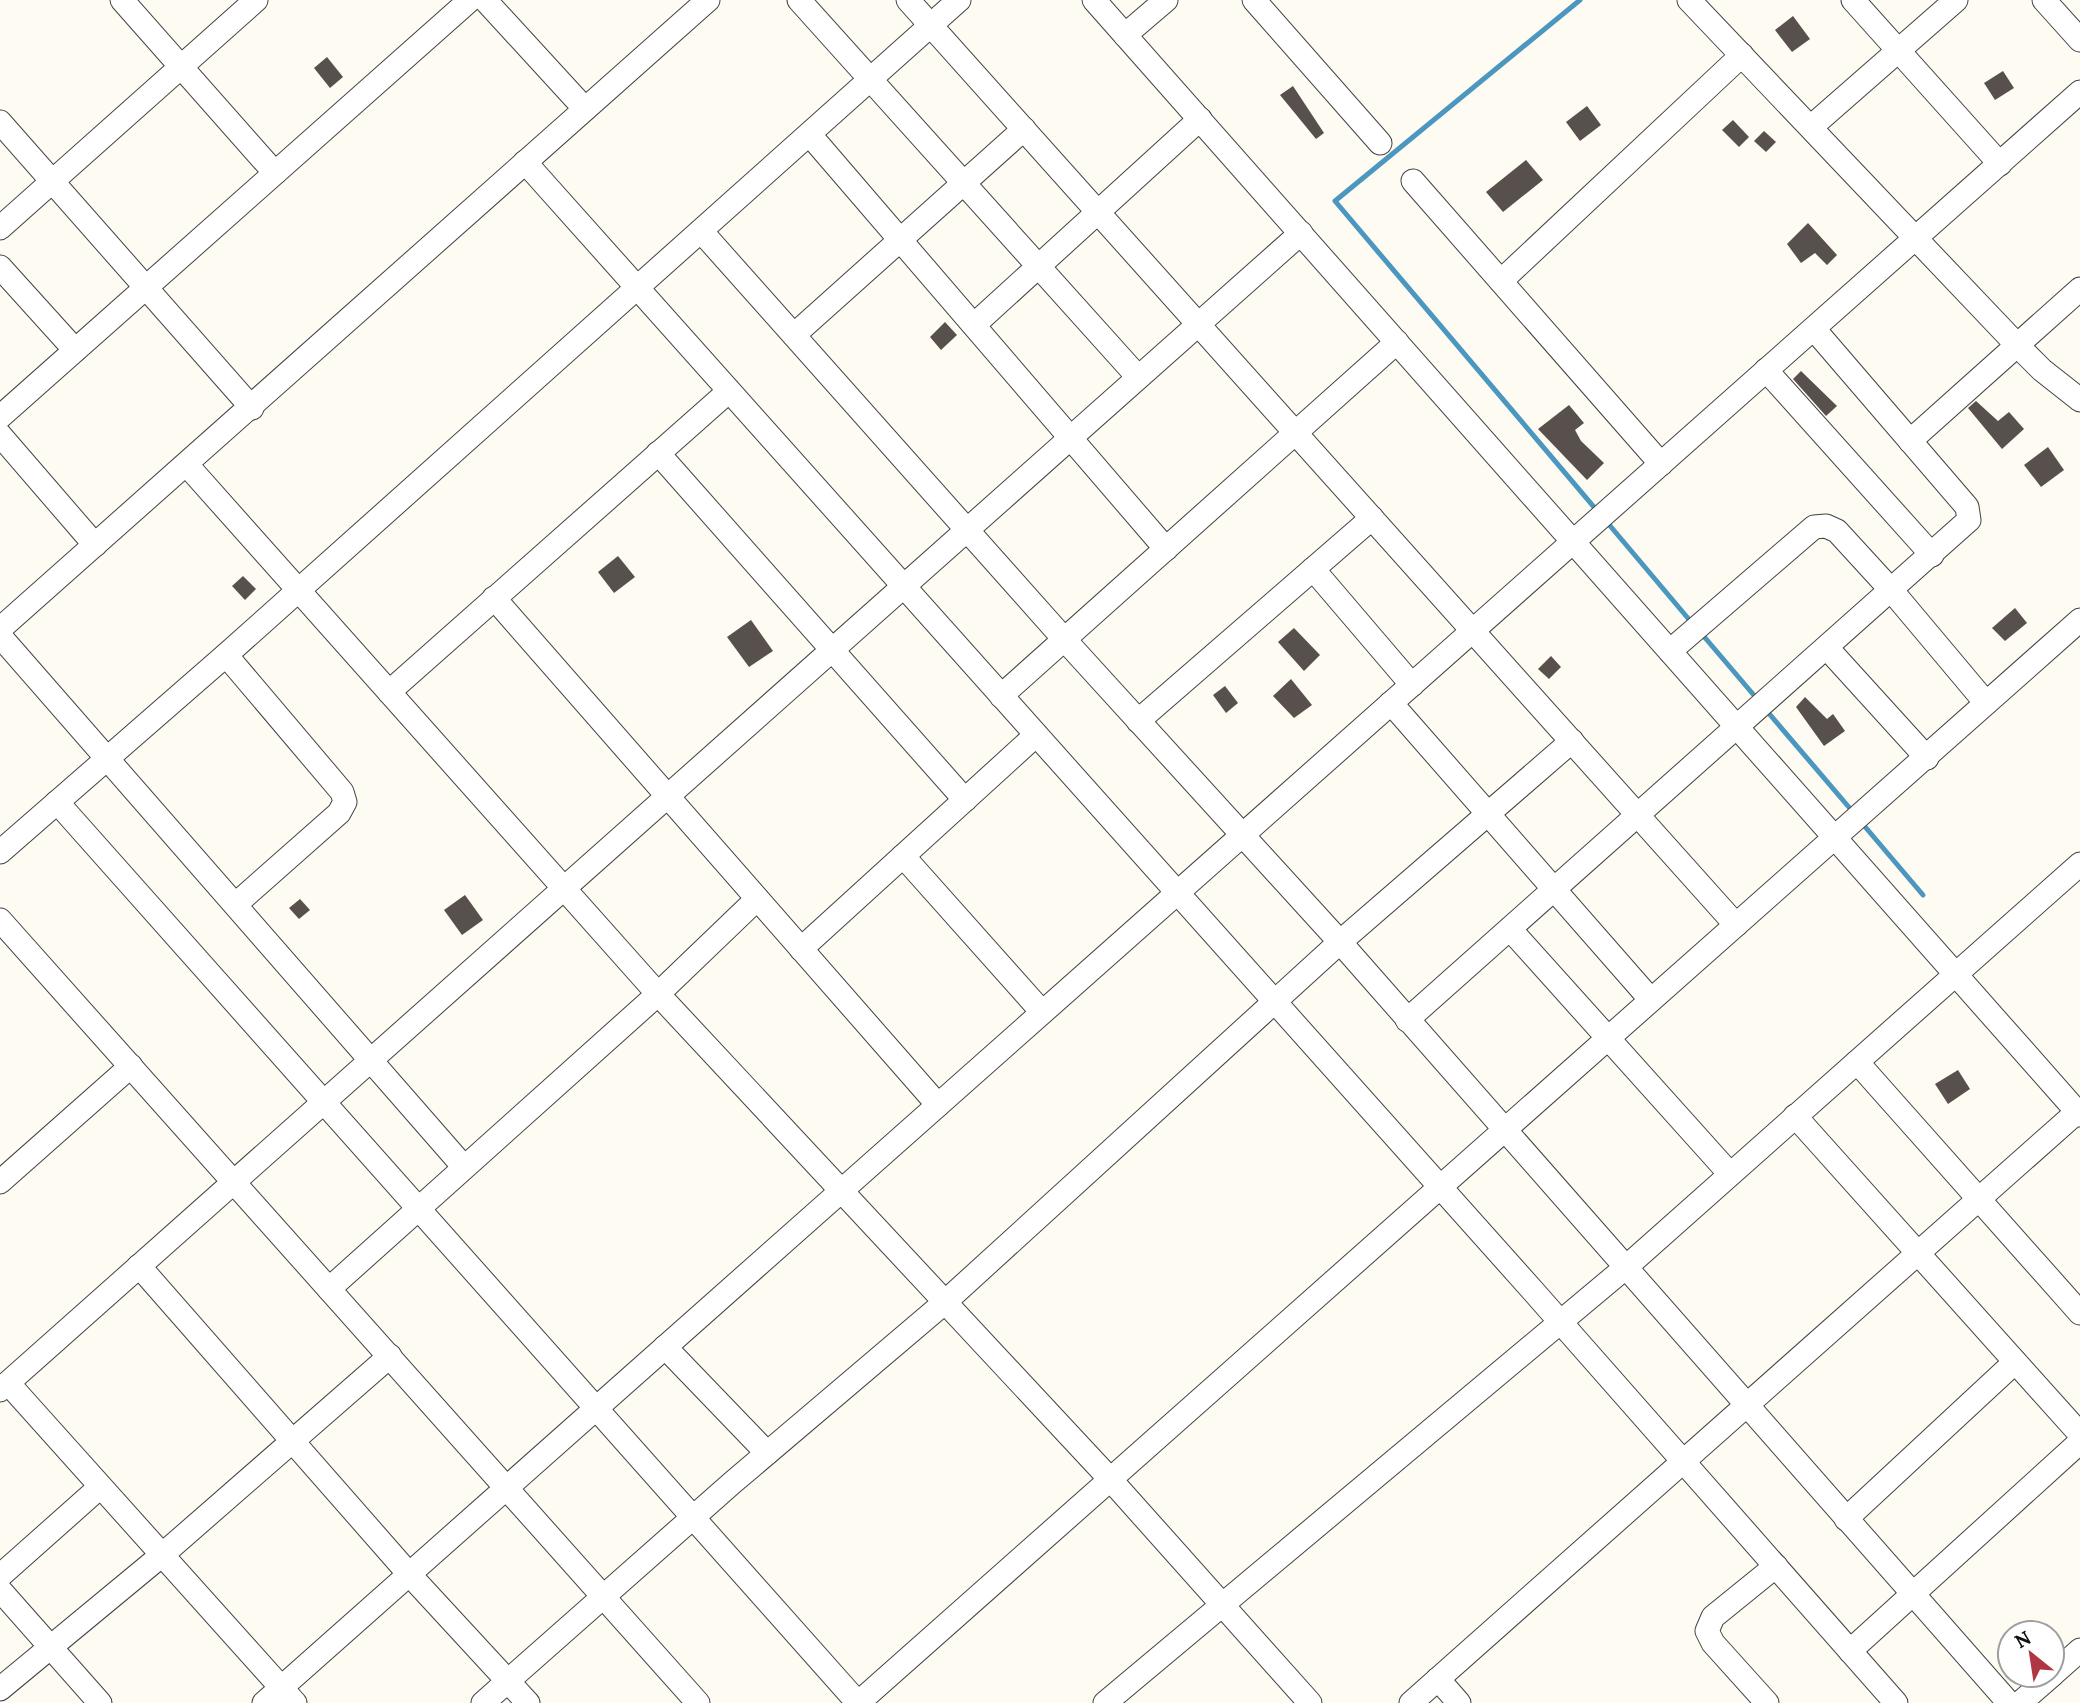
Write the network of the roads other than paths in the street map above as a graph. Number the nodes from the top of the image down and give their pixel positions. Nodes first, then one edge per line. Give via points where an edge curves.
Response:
1 (122, 0) edge
2 (256, 0) edge
3 (470, 0) edge
4 (485, 0) edge
5 (708, 0) edge
6 (799, 0) edge
7 (908, 0) edge
8 (959, 0) edge
9 (1094, 0) edge
10 (1166, 0) edge
11 (1254, 0) edge
12 (1689, 0) edge
13 (1853, 0) edge
14 (1956, 0) edge
15 (2044, 0) edge
16 (931, 26) junction
17 (1125, 35) junction
18 (2080, 40) edge
19 (1898, 50) junction
20 (1742, 55) junction
21 (181, 66) junction
22 (871, 80) junction
23 (2080, 92) edge
24 (585, 109) junction
25 (1200, 119) junction
26 (0, 122) edge
27 (1811, 127) junction
28 (1024, 130) junction
29 (810, 135) junction
30 (1380, 143) dead end
31 (525, 162) junction
32 (2000, 164) junction
33 (275, 173) junction
34 (52, 181) junction
35 (1413, 181) dead end
36 (964, 182) junction
37 (1098, 212) junction
38 (0, 228) edge
39 (701, 231) junction
40 (1301, 233) junction
41 (1915, 238) junction
42 (900, 239) junction
43 (1039, 266) junction
44 (0, 267) edge
45 (1501, 281) junction
46 (146, 288) junction
47 (637, 288) junction
48 (2080, 289) edge
49 (1199, 324) junction
50 (974, 326) junction
51 (1814, 329) junction
52 (794, 335) junction
53 (1397, 342) junction
54 (2017, 345) junction
55 (75, 350) junction
56 (1766, 370) junction
57 (1138, 377) junction
58 (729, 391) junction
59 (2080, 400) edge
60 (252, 408) junction
61 (0, 416) edge
62 (1297, 434) junction
63 (0, 435) edge
64 (1071, 438) junction
65 (1910, 441) junction
66 (658, 453) junction
67 (1661, 464) junction
68 (187, 466) junction
69 (1372, 518) junction
70 (966, 530) junction
71 (1573, 542) junction
72 (95, 545) junction
73 (1166, 549) junction
74 (1932, 555) junction
75 (1313, 569) junction
76 (904, 586) junction
77 (297, 589) junction
78 (1892, 591) junction
79 (494, 598) junction
80 (2080, 620) edge
81 (0, 629) edge
82 (1473, 631) junction
83 (0, 635) edge
84 (1064, 639) junction
85 (1828, 649) junction
86 (832, 650) junction
87 (1670, 651) junction
88 (226, 655) junction
89 (1412, 685) junction
90 (389, 692) junction
91 (1001, 696) junction
92 (1986, 703) junction
93 (1391, 704) junction
94 (1138, 721) junction
95 (1738, 728) junction
96 (1036, 735) junction
97 (1572, 741) junction
98 (107, 757) junction
99 (1927, 758) junction
100 (668, 796) junction
101 (964, 800) junction
102 (57, 802) junction
103 (1489, 813) junction
104 (1640, 816) junction
105 (1242, 835) junction
106 (1836, 839) junction
107 (0, 852) edge
108 (903, 856) junction
109 (2080, 864) edge
110 (565, 888) junction
111 (1555, 890) junction
112 (1177, 893) junction
113 (757, 899) junction
114 (236, 904) junction
115 (0, 920) edge
116 (1736, 925) junction
117 (1510, 929) junction
118 (1340, 942) junction
119 (801, 949) junction
120 (1956, 974) junction
121 (658, 995) junction
122 (1651, 1000) junction
123 (1275, 1002) junction
124 (1042, 1012) junction
125 (1408, 1020) junction
126 (1607, 1039) junction
127 (370, 1061) junction
128 (1857, 1062) junction
129 (131, 1066) junction
130 (324, 1102) junction
131 (938, 1105) junction
132 (2079, 1114) edge
133 (1795, 1116) junction
134 (1505, 1129) junction
135 (463, 1166) junction
136 (1730, 1174) junction
137 (0, 1182) edge
138 (234, 1182) junction
139 (1438, 1186) junction
140 (842, 1191) junction
141 (1979, 1199) junction
142 (418, 1206) junction
143 (1918, 1253) junction
144 (139, 1266) junction
145 (1625, 1268) junction
146 (329, 1289) junction
147 (944, 1303) junction
148 (2080, 1312) edge
149 (1559, 1322) junction
150 (666, 1347) junction
151 (390, 1356) junction
152 (2015, 1362) junction
153 (4, 1387) edge
154 (1747, 1406) junction
155 (595, 1410) junction
156 (2080, 1434) edge
157 (292, 1442) junction
158 (2080, 1442) edge
159 (767, 1453) junction
160 (1683, 1462) junction
161 (1110, 1479) junction
162 (100, 1487) junction
163 (506, 1488) junction
164 (693, 1518) junction
165 (1846, 1519) junction
166 (162, 1555) junction
167 (1776, 1566) junction
168 (409, 1574) junction
169 (0, 1576) edge
170 (0, 1590) edge
171 (1913, 1595) junction
172 (603, 1597) junction
173 (1221, 1604) junction
174 (51, 1648) junction
175 (2080, 1650) edge
176 (1850, 1651) junction
177 (2066, 1662) edge
178 (1438, 1679) junction
179 (508, 1681) junction
180 (0, 1689) edge
181 (2036, 1689) edge
182 (280, 1698) edge
183 (100, 1703) edge
184 (483, 1703) edge
185 (528, 1703) edge
186 (698, 1703) edge
187 (858, 1703) edge
188 (1105, 1703) edge
189 (1310, 1703) edge
190 (1411, 1703) edge
191 (1459, 1703) edge
192 (1768, 1703) edge
193 (1896, 1703) edge
194 (2009, 1703) edge
195 (2020, 1703) edge

1 - 21 street
2 - 21 street
3 - 33 street
4 - 24 street
5 - 24 street
6 - 22 street
7 - 16 street
8 - 16 street
9 - 17 street
10 - 17 street
11 - 30 street
12 - 20 street
13 - 19 street
14 - 19 street
15 - 18 street
16 - 22 street
16 - 28 street
17 - 25 street
19 - 27 street
19 - 32 street
20 - 27 street
20 - 45 street
21 - 33 street
21 - 34 street
22 - 29 street
22 - 36 street
23 - 32 street
24 - 31 street
25 - 37 street
25 - 40 street
26 - 34 street
27 - 41 street
28 - 36 street
28 - 37 street
29 - 39 street
29 - 42 street
31 - 47 street
31 - 60 street
32 - 41 street
33 - 46 street
34 - 38 street
34 - 46 street
35 - 45 street
36 - 42 street
36 - 43 street
37 - 43 street
37 - 49 street
39 - 47 street
39 - 52 street
40 - 49 street
40 - 53 street
41 - 51 street
41 - 54 street
42 - 50 street
42 - 52 street
43 - 50 street
43 - 57 street
44 - 55 street
45 - 67 street
46 - 55 street
46 - 60 street
47 - 58 street
47 - 77 street
48 - 54 street
49 - 57 street
49 - 62 street
50 - 64 street
51 - 56 street
51 - 65 street
52 - 70 street
53 - 62 street
53 - 71 street
54 - 59 street
54 - 65 street
55 - 61 street
56 - 67 street
56 - 74 street
57 - 64 street
58 - 66 street
58 - 76 street
60 - 68 street
62 - 69 street
62 - 73 street
63 - 72 street
64 - 70 street
64 - 73 street
65 - 74 street via 1969,513 1969,520
66 - 79 street
66 - 86 street
67 - 71 street
68 - 72 street
68 - 77 street
69 - 75 street
69 - 82 street
70 - 76 street
70 - 84 street
71 - 82 street
71 - 87 street
72 - 81 street
73 - 84 street
74 - 78 street
75 - 89 street
75 - 94 street
76 - 86 street
76 - 91 street
77 - 88 street
77 - 90 street
78 - 85 street
78 - 87 street via 1837,531 1814,527
78 - 92 street
79 - 90 street
79 - 100 street
80 - 92 street
82 - 89 street
82 - 97 street
83 - 98 street
84 - 91 street
84 - 94 street
85 - 95 street
85 - 99 street
86 - 100 street
86 - 101 street
87 - 95 street
88 - 98 street
88 - 114 street via 342,792 345,802 339,813
89 - 93 street
90 - 110 street
91 - 96 street
92 - 99 street
93 - 103 street
93 - 105 street
94 - 105 street
95 - 104 street
95 - 106 street
96 - 101 street
96 - 112 street
97 - 103 street
97 - 104 street
98 - 102 street
98 - 114 street
99 - 106 street
100 - 110 street
100 - 113 street
101 - 108 street
102 - 107 street
102 - 130 street
103 - 111 street
103 - 118 street
104 - 111 street
104 - 116 street
105 - 112 street
105 - 118 street
106 - 116 street
106 - 120 street
108 - 119 street
108 - 124 street
109 - 120 street
110 - 121 street
110 - 127 street
111 - 117 street
111 - 122 street
112 - 123 street
112 - 124 street
113 - 119 street
113 - 121 street
114 - 127 street
115 - 129 street
116 - 122 street
117 - 125 street
117 - 126 street
118 - 123 street
118 - 125 street
119 - 131 street
120 - 128 street
120 - 132 street
121 - 135 street
121 - 140 street
122 - 126 street
123 - 139 street
123 - 147 street
124 - 131 street
125 - 134 street
126 - 134 street
126 - 136 street
127 - 130 street
127 - 135 street
128 - 133 street
128 - 141 street
129 - 137 street
129 - 138 street
130 - 138 street
130 - 142 street
131 - 140 street
132 - 141 street
133 - 136 street
133 - 143 street
134 - 139 street
134 - 145 street
135 - 142 street
136 - 145 street
138 - 144 street
138 - 146 street
139 - 149 street
139 - 161 street
140 - 147 street
140 - 150 street
141 - 143 street
141 - 148 street
142 - 146 street
142 - 155 street
143 - 152 street
143 - 154 street
144 - 153 street
144 - 157 street
145 - 149 street
145 - 154 street
146 - 151 street
147 - 159 street
147 - 161 street
149 - 160 street
149 - 173 street
150 - 155 street
150 - 159 street
151 - 157 street
151 - 163 street
152 - 156 street
152 - 165 street
153 - 162 street
154 - 160 street
154 - 165 street
155 - 163 street
155 - 164 street
157 - 166 street
157 - 168 street
158 - 171 street
159 - 164 street
160 - 167 street
160 - 178 street
161 - 173 street
161 - 187 street
162 - 166 street
162 - 169 street
163 - 168 street
163 - 172 street
164 - 172 street
164 - 187 street
165 - 171 street
166 - 174 street
166 - 182 street
167 - 176 street
167 - 192 street via 1713,1617 1707,1631
168 - 179 street
168 - 182 street
170 - 174 street
171 - 176 street
171 - 194 street
172 - 179 street
172 - 186 street
173 - 188 street
173 - 189 street
174 - 180 street
174 - 183 street
175 - 177 street
176 - 193 street
178 - 190 street
178 - 191 street
179 - 184 street
179 - 185 street
181 - 195 street

